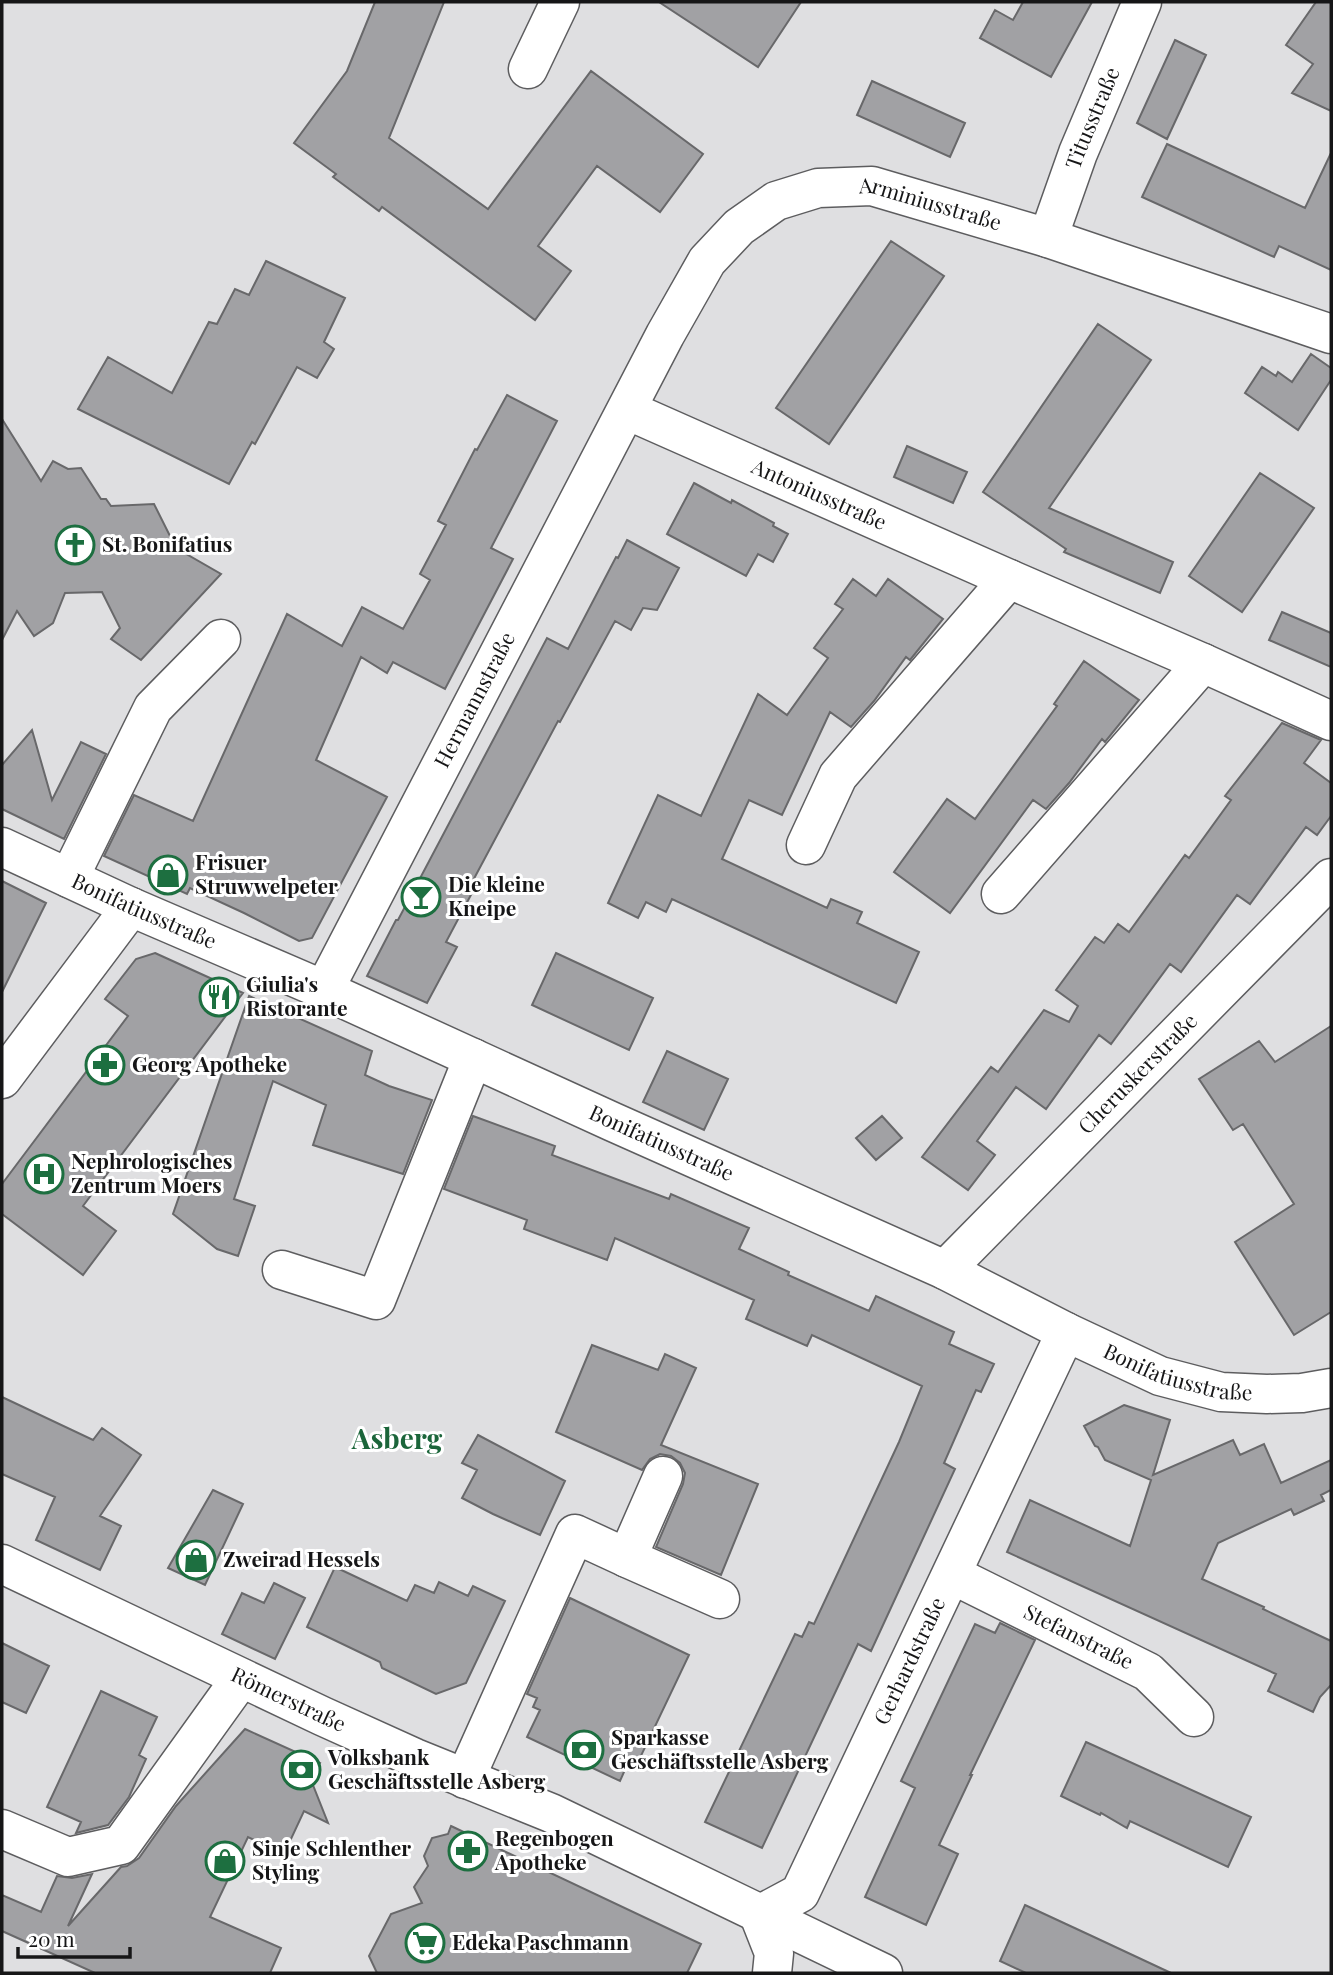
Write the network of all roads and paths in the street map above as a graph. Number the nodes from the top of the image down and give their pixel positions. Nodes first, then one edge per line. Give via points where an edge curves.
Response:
1 (560, 2) edge
2 (1142, 2) edge
3 (528, 69) dead end
4 (1048, 238) junction
5 (1331, 334) edge
6 (627, 410) junction
7 (1009, 579) junction
8 (221, 639) dead end
9 (1203, 663) junction
10 (1331, 722) edge
11 (806, 845) dead end
12 (2, 847) edge
13 (69, 878) junction
14 (1331, 878) edge
15 (1001, 894) dead end
16 (131, 907) junction
17 (324, 990) junction
18 (472, 1058) junction
19 (2, 1079) edge
20 (282, 1270) dead end
21 (945, 1270) junction
22 (1066, 1332) junction
23 (1331, 1388) edge
24 (663, 1476) dead end
25 (627, 1558) junction
26 (2, 1564) edge
27 (953, 1575) junction
28 (720, 1599) dead end
29 (241, 1678) junction
30 (1194, 1717) dead end
31 (465, 1779) junction
32 (2, 1829) edge
33 (760, 1915) junction
34 (772, 1973) edge
35 (883, 1973) edge

1 - 3 street
2 - 4 street, Titusstraße via 1078,153
4 - 5 street, Arminiusstraße
4 - 6 street, Arminiusstraße via 872,186 818,188 776,201 739,227 708,261
6 - 7 street, Antoniusstraße
6 - 17 street, Hermannstraße
7 - 9 street, Antoniusstraße
7 - 11 street via 838,776
8 - 13 street via 153,708
9 - 10 street, Antoniusstraße
9 - 15 street
12 - 13 street, Bonifatiusstraße
13 - 16 street, Bonifatiusstraße
14 - 21 street, Cheruskerstraße
16 - 17 street, Bonifatiusstraße
16 - 19 street
17 - 18 street, Bonifatiusstraße
18 - 20 street via 376,1300
18 - 21 street, Bonifatiusstraße
21 - 22 street, Bonifatiusstraße
22 - 23 street, Bonifatiusstraße via 1160,1376 1221,1392 1302,1393
22 - 27 street, Gerhardstraße
24 - 25 street
25 - 28 street
25 - 31 street via 575,1534
26 - 29 street, Römerstraße
27 - 30 street, Stefanstraße via 1148,1672
27 - 33 street, Gerhardstraße via 800,1893
29 - 31 street, Römerstraße
29 - 32 street via 121,1845 68,1857
31 - 33 street, Römerstraße via 551,1813
33 - 34 street via 774,1953
33 - 35 street, Römerstraße

